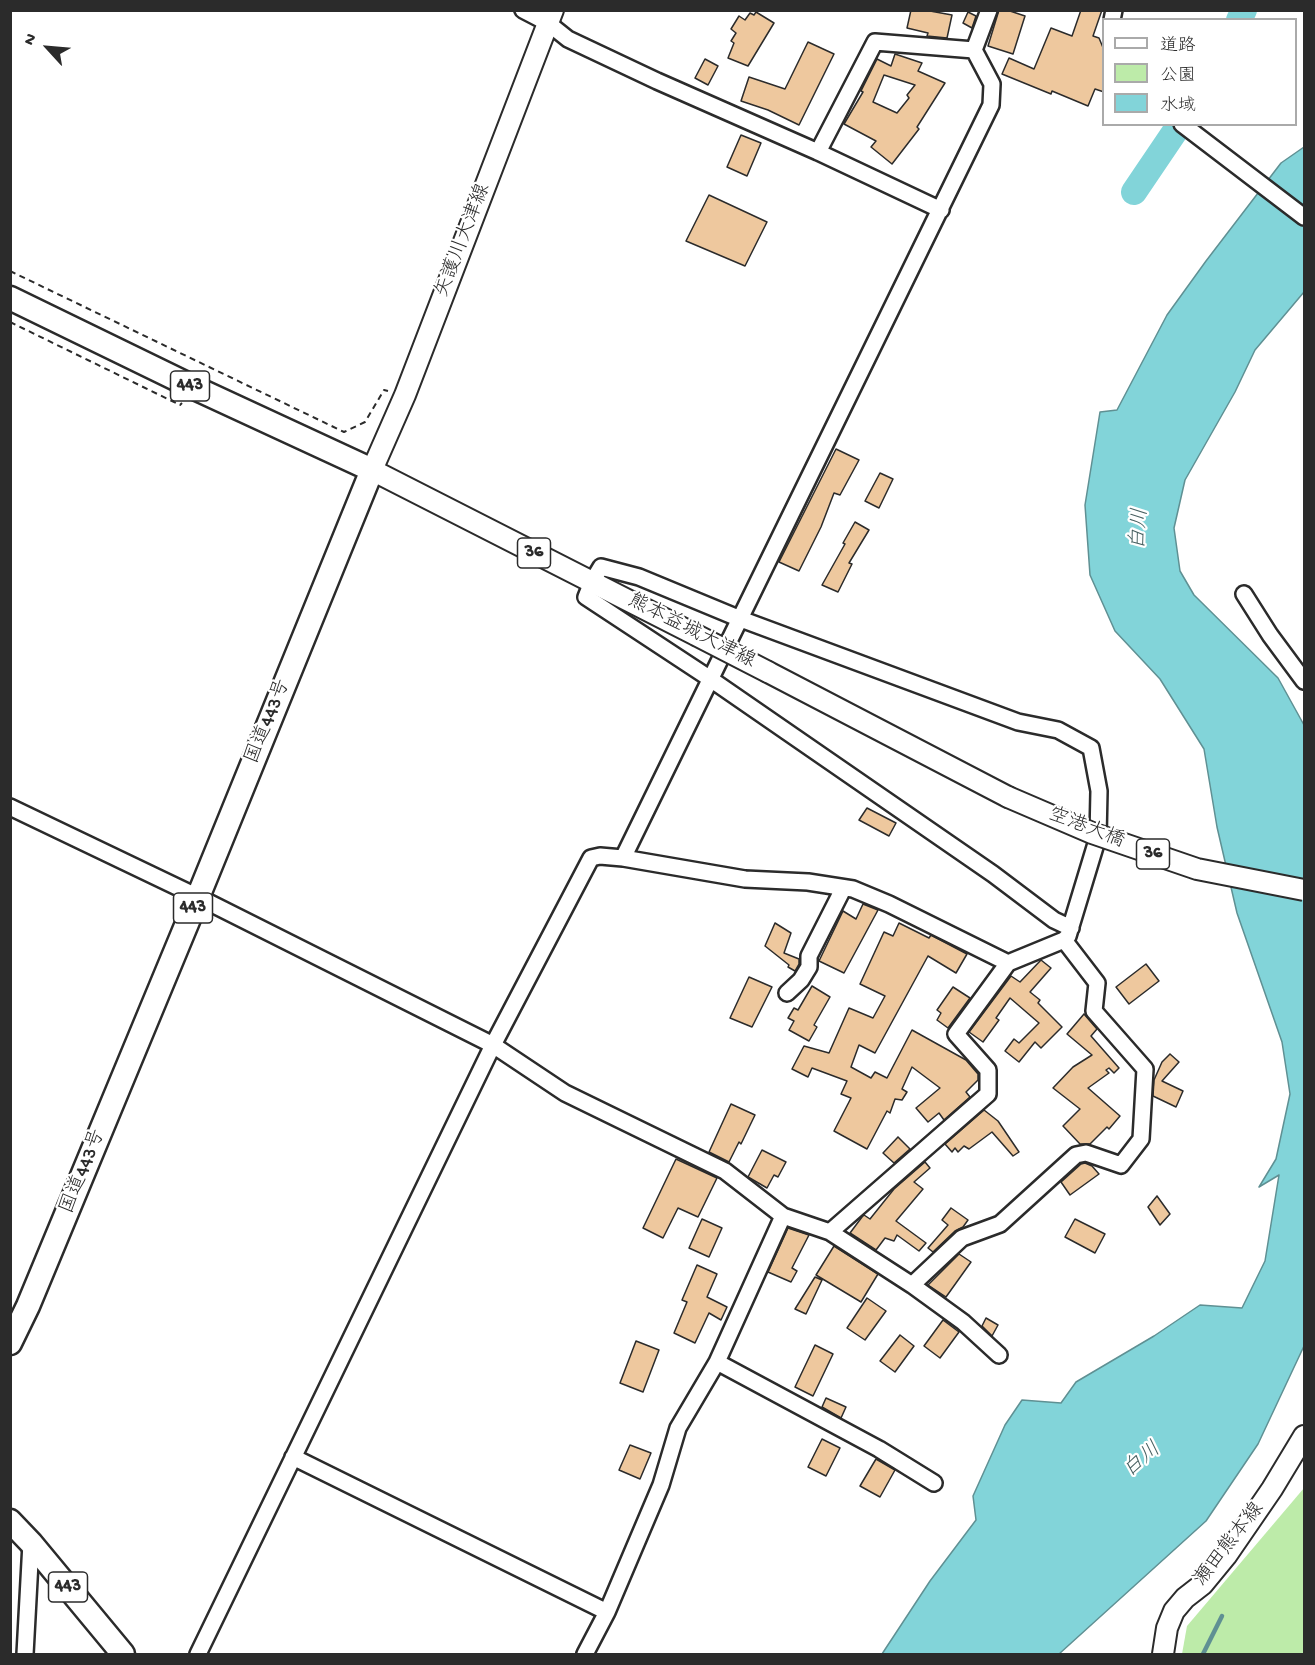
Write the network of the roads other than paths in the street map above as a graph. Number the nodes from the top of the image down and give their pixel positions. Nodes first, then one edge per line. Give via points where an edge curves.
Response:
1 (523, 10) edge
2 (988, 10) edge
3 (551, 17) edge
4 (974, 50) junction
5 (1185, 126) edge
6 (818, 152) junction
7 (941, 210) junction
8 (1305, 217) edge
9 (10, 298) edge
10 (372, 470) junction
11 (591, 582) junction
12 (1244, 594) dead end
13 (738, 618) junction
14 (709, 678) junction
15 (1305, 681) edge
16 (1008, 797) joint
17 (10, 807) edge
18 (623, 858) junction
19 (843, 889) junction
20 (1305, 890) edge
21 (198, 897) junction
22 (1067, 934) junction
23 (1008, 963) junction
24 (787, 993) dead end
25 (493, 1045) junction
26 (783, 1216) junction
27 (830, 1233) junction
28 (912, 1285) junction
29 (10, 1343) edge
30 (999, 1356) dead end
31 (717, 1362) junction
32 (1305, 1436) edge
33 (294, 1457) junction
34 (934, 1483) dead end
35 (10, 1521) edge
36 (31, 1543) junction
37 (607, 1612) junction
38 (25, 1654) edge
39 (123, 1654) edge
40 (198, 1654) edge
41 (585, 1654) edge
42 (1163, 1654) edge

1 - 3 street
2 - 4 street
3 - 6 street via 568,39
3 - 10 main road, 矢護川大津線 via 405,395
4 - 6 street via 875,42
4 - 7 street via 992,84 991,105
5 - 8 street
6 - 7 street
7 - 13 street
9 - 10 highway, 443
10 - 11 main road, 熊本益城大津線 / 36
10 - 21 highway, 国道443号 / 443
11 - 13 street via 601,567 639,577
11 - 14 street via 586,597
11 - 16 main road, 熊本益城大津線 / 36, bridge
12 - 15 street
13 - 14 street
13 - 22 street via 1018,722 1058,730 1091,748 1099,791 1098,837
14 - 18 street
14 - 22 street via 993,874
16 - 20 main road, 空港大橋 / 36, bridge via 1092,833 1197,869
17 - 21 street
18 - 19 street via 745,879 808,882
18 - 25 street via 591,858
19 - 23 street via 853,889 889,904
19 - 24 street via 809,956 809,967
21 - 25 street
21 - 29 highway, 国道443号 / 443
22 - 23 street
22 - 28 street via 1097,983 1094,1011 1145,1069 1141,1139 1121,1165 1086,1153 1076,1155 1000,1224 962,1238
23 - 27 street via 956,1034 988,1070 988,1094
25 - 26 street via 565,1093 725,1171
25 - 33 street
26 - 27 street
26 - 31 street
27 - 28 street
28 - 30 street via 963,1322
31 - 34 street
31 - 37 street via 678,1428 661,1485
32 - 42 main road, 瀬田熊本線 via 1226,1556 1174,1611
33 - 37 street
33 - 40 street
35 - 36 highway, 443
36 - 38 street
36 - 39 highway, 443
37 - 41 street

